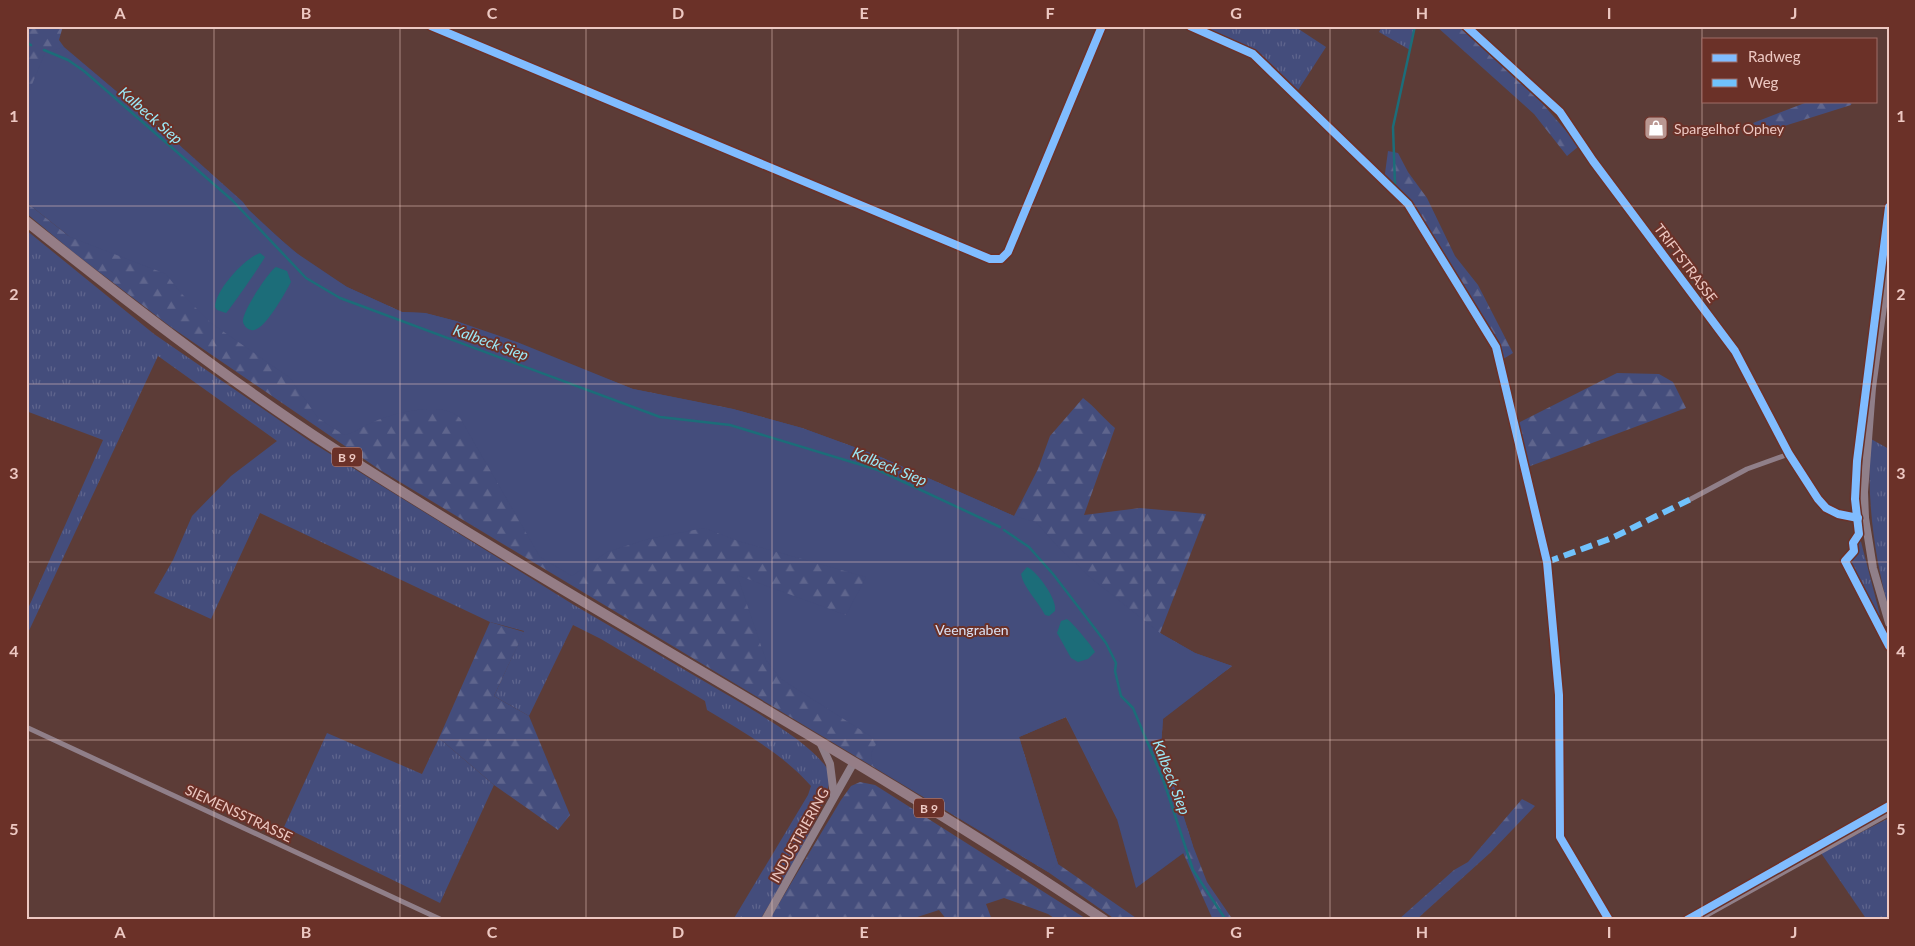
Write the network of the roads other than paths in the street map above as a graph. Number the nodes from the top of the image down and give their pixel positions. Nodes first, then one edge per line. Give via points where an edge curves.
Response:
1 (1466, 26) edge
2 (26, 221) edge
3 (1889, 262) edge
4 (1790, 454) junction
5 (1691, 499) dead end
6 (1865, 518) junction
7 (1889, 623) edge
8 (26, 727) edge
9 (820, 742) junction
10 (854, 762) junction
11 (834, 796) junction
12 (1889, 812) edge
13 (442, 920) edge
14 (765, 920) edge
15 (1104, 920) edge
16 (1695, 920) edge

1 - 4 street, TRIFTSTRASSE via 1560,112 1735,350
2 - 9 main road, B 9 via 146,317 330,446
3 - 6 street via 1864,476
4 - 5 street via 1747,469
4 - 6 street, TRIFTSTRASSE via 1826,508 1838,514
6 - 7 street via 1873,568
8 - 13 street, SIEMENSSTRASSE
9 - 10 main road, B 9
9 - 11 street via 830,764
10 - 11 street, INDUSTRIERING
10 - 15 main road, B 9
11 - 14 street, INDUSTRIERING
12 - 16 street

